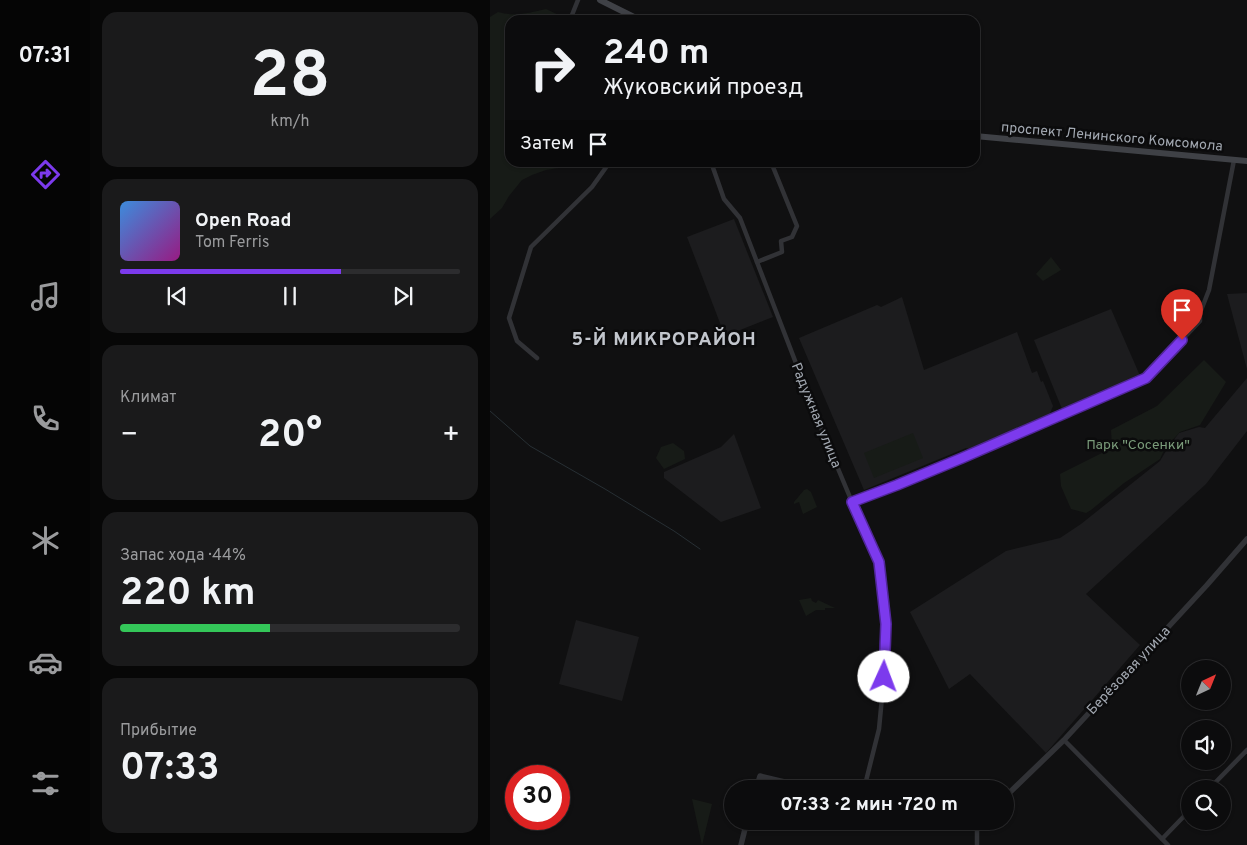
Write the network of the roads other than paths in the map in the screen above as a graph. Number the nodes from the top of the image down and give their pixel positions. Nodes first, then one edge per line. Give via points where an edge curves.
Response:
1 (578, 0) edge
2 (603, 1) edge
3 (572, 15) edge
4 (630, 15) edge
5 (980, 136) edge
6 (1234, 160) junction
7 (1247, 161) edge
8 (607, 167) edge
9 (713, 167) edge
10 (773, 167) edge
11 (757, 262) junction
12 (537, 358) dead end
13 (852, 502) junction
14 (1247, 539) edge
15 (884, 677) dead end
16 (883, 687) dead end
17 (1064, 740) junction
18 (1247, 750) edge
19 (759, 780) edge
20 (777, 780) edge
21 (866, 780) edge
22 (1218, 780) edge
23 (1014, 788) edge
24 (1181, 819) edge
25 (745, 830) edge
26 (977, 830) edge
27 (1162, 839) junction
28 (741, 845) edge
29 (977, 845) edge
30 (1168, 845) edge

1 - 3 street
2 - 4 main road
5 - 6 main road, проспект Ленинского Комсомола
6 - 7 main road, проспект Ленинского Комсомола
6 - 13 street via 1200,321 1146,378
8 - 12 street via 592,187 531,247 509,318 517,341
9 - 11 street, Радужная улица via 724,199 740,218
10 - 11 street via 797,226 792,237 781,241 782,252
11 - 13 street, Радужная улица
13 - 15 street, Радужная улица via 879,562 886,624
14 - 17 street, Берёзовая улица
16 - 21 street via 879,729
17 - 23 street, Берёзовая улица
17 - 27 street
18 - 22 street
19 - 20 street via 760,776
24 - 27 street
25 - 28 street
26 - 29 street
27 - 30 street

